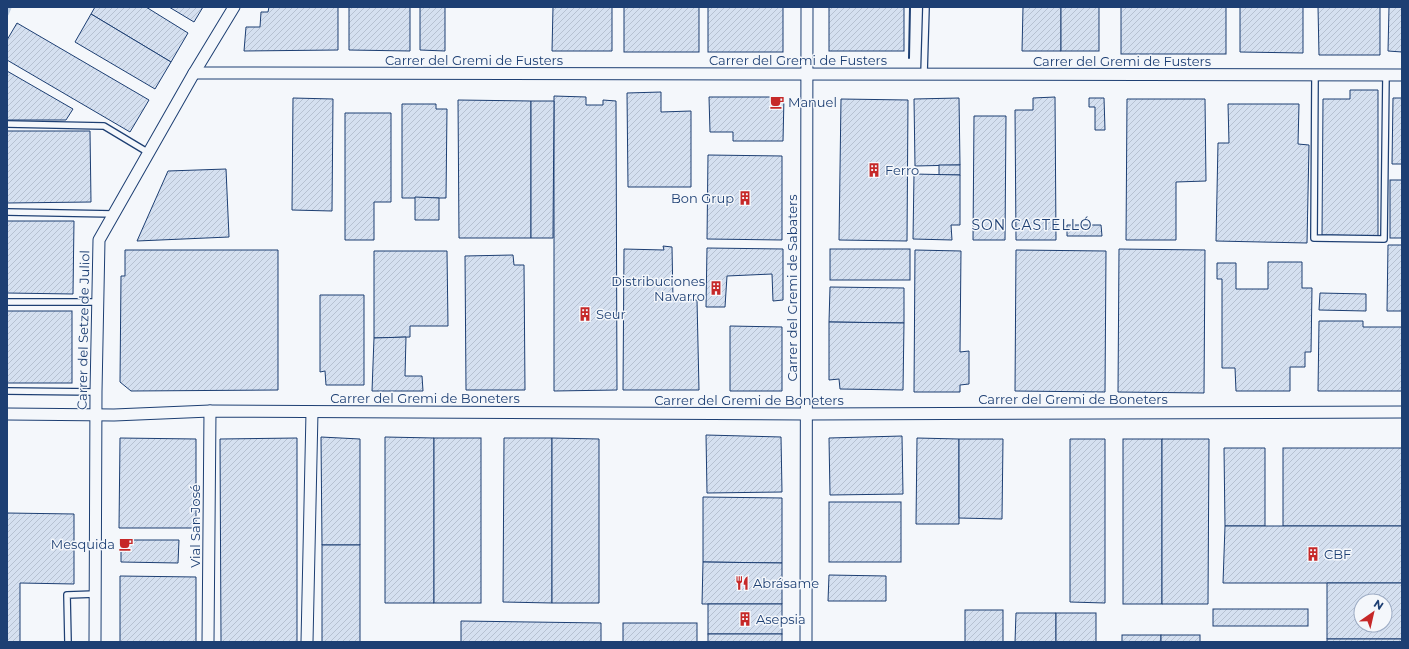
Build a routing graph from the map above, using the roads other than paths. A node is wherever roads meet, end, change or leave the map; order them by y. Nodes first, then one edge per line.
1 (234, 7) edge
2 (807, 7) edge
3 (926, 7) edge
4 (194, 73) junction
5 (807, 74) junction
6 (924, 75) junction
7 (1314, 75) junction
8 (1386, 75) junction
9 (1402, 75) edge
10 (7, 124) edge
11 (148, 153) junction
12 (7, 212) edge
13 (114, 214) junction
14 (7, 302) edge
15 (97, 302) junction
16 (7, 391) edge
17 (96, 392) junction
18 (210, 411) junction
19 (312, 412) junction
20 (1402, 412) edge
21 (7, 414) edge
22 (806, 414) junction
23 (96, 415) junction
24 (96, 594) junction
25 (68, 642) edge
26 (96, 642) edge
27 (208, 642) edge
28 (307, 642) edge
29 (806, 642) edge

1 - 4 street, Carrer del Setze de Juliol
2 - 5 street, Carrer del Gremi de Sabaters
3 - 6 lane
4 - 5 street, Carrer del Gremi de Fusters
4 - 11 street, Carrer del Setze de Juliol
5 - 6 street, Carrer del Gremi de Fusters
5 - 22 street, Carrer del Gremi de Sabaters
6 - 7 street, Carrer del Gremi de Fusters
7 - 8 street, Carrer del Gremi de Fusters
7 - 8 lane
8 - 9 street, Carrer del Gremi de Fusters
10 - 11 lane
11 - 13 street, Carrer del Setze de Juliol
12 - 13 lane
13 - 15 street, Carrer del Setze de Juliol
14 - 15 lane
15 - 17 street, Carrer del Setze de Juliol
16 - 17 lane
17 - 23 street, Carrer del Setze de Juliol
18 - 19 street, Carrer del Gremi de Boneters
18 - 23 street, Carrer del Gremi de Boneters
18 - 27 street, Vial San José
19 - 22 street, Carrer del Gremi de Boneters
19 - 28 street
20 - 22 street, Carrer del Gremi de Boneters
21 - 23 street, Carrer del Gremi de Boneters
22 - 29 street, Carrer del Gremi de Sabaters
23 - 24 street, Carrer del Setze de Juliol
24 - 25 lane
24 - 26 street, Carrer del Setze de Juliol

